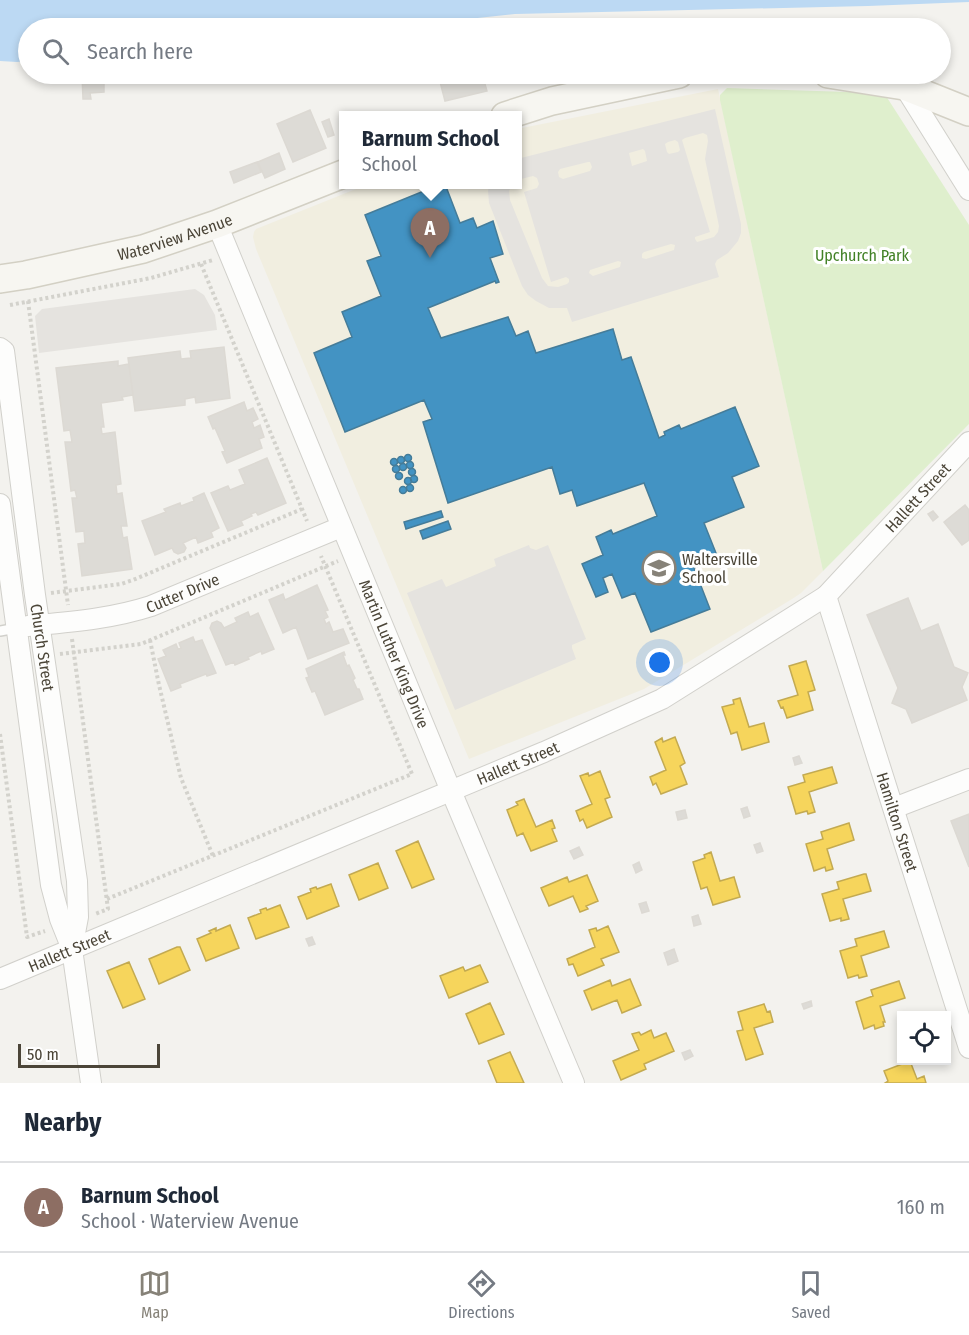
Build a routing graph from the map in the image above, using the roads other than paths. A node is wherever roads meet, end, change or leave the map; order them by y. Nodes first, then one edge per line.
1 (633, 84) edge
2 (891, 84) edge
3 (904, 86) junction
4 (521, 111) edge
5 (969, 112) edge
6 (339, 176) edge
7 (969, 190) edge
8 (217, 224) junction
9 (0, 279) edge
10 (0, 348) edge
11 (966, 451) edge
12 (0, 504) edge
13 (341, 526) junction
14 (826, 596) junction
15 (39, 625) junction
16 (8, 629) edge
17 (969, 779) edge
18 (451, 791) junction
19 (894, 808) junction
20 (72, 949) junction
21 (0, 979) edge
22 (969, 1048) edge
23 (91, 1083) edge
24 (574, 1083) edge

1 - 4 street
2 - 3 street
3 - 5 street
3 - 7 street
6 - 8 street, Waterview Avenue
8 - 9 street, Waterview Avenue
8 - 13 street, Martin Luther King Drive
10 - 15 street, Church Street
11 - 14 street, Hallett Street
12 - 16 street, Church Street
13 - 15 street, Cutter Drive
13 - 18 street, Martin Luther King Drive
14 - 18 street, Hallett Street
14 - 19 street, Hamilton Street
15 - 16 street, Cutter Drive
15 - 20 street, Church Street
16 - 20 street, Church Street
17 - 19 street
18 - 20 street, Hallett Street
18 - 24 street, Martin Luther King Drive
19 - 22 street, Hamilton Street
20 - 21 street, Hallett Street
20 - 23 street, Church Street

